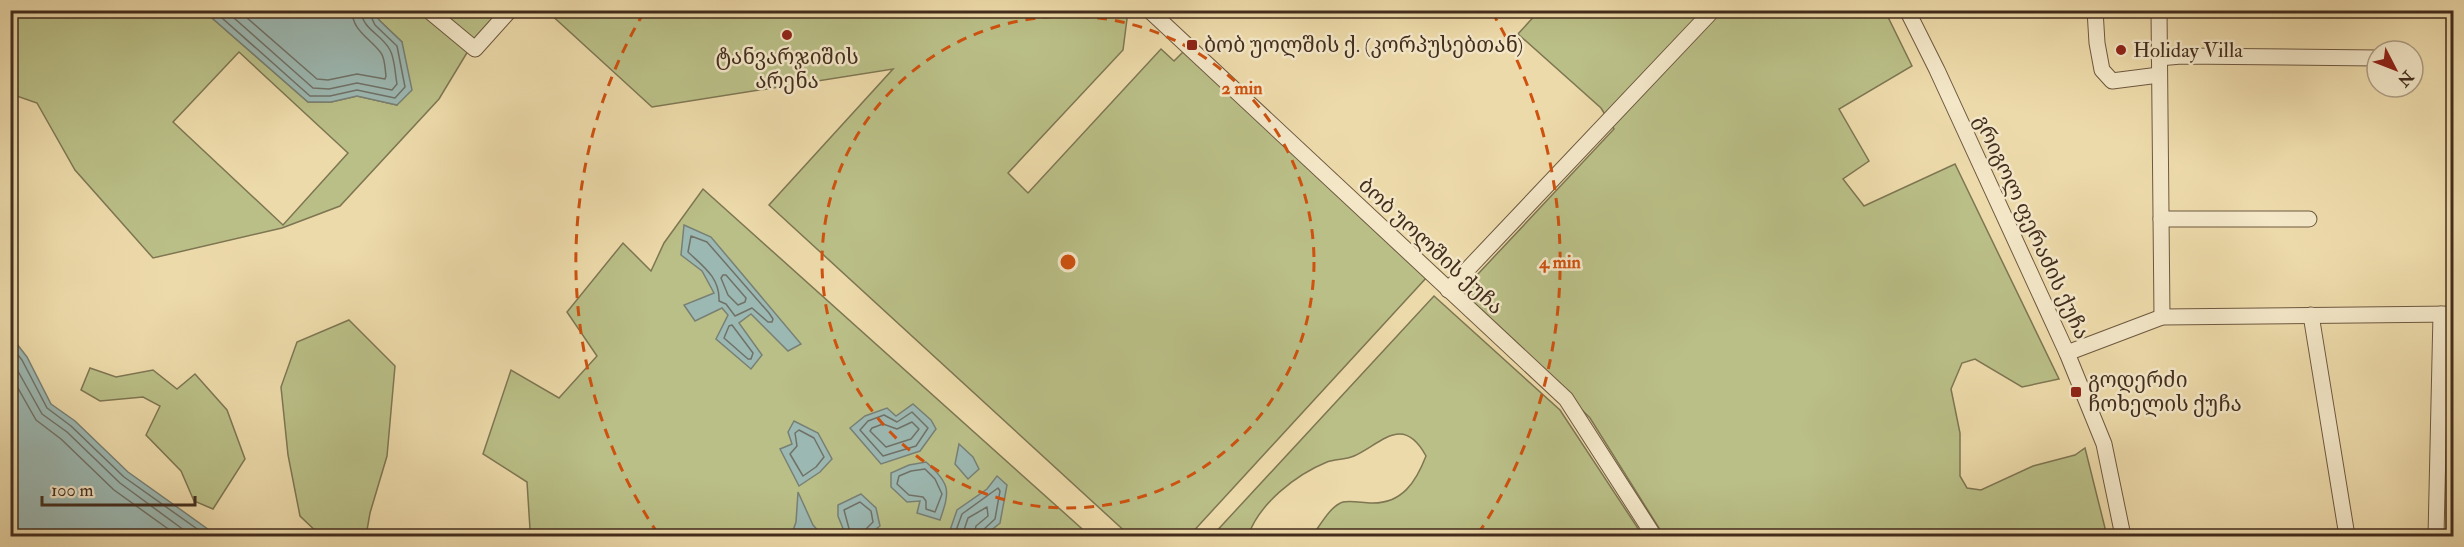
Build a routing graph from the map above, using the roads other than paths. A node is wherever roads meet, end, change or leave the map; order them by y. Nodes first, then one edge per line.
1 (428, 10) edge
2 (510, 10) edge
3 (1713, 10) edge
4 (1907, 10) edge
5 (2095, 10) edge
6 (2159, 10) edge
7 (1155, 16) edge
8 (2159, 58) junction
9 (2365, 58) edge
10 (2159, 75) junction
11 (2161, 219) junction
12 (2309, 219) dead end
13 (1448, 290) junction
14 (2447, 314) edge
15 (2311, 315) junction
16 (2162, 317) junction
17 (2067, 353) junction
18 (1654, 537) edge
19 (2122, 537) edge
20 (2347, 537) edge
21 (2436, 537) edge

1 - 2 street
3 - 13 street
4 - 17 street, გრიგოლ ფერაძის ქუჩა
5 - 10 street
6 - 8 street
7 - 13 street, ბობ უოლშის ქუჩა
8 - 9 street
8 - 10 street
10 - 11 street
11 - 12 street
11 - 16 street
13 - 18 street, ბობ უოლშის ქუჩა
14 - 15 street
14 - 21 street
15 - 16 street
15 - 20 street
16 - 17 street
17 - 19 street, გრიგოლ ფერაძის ქუჩა

